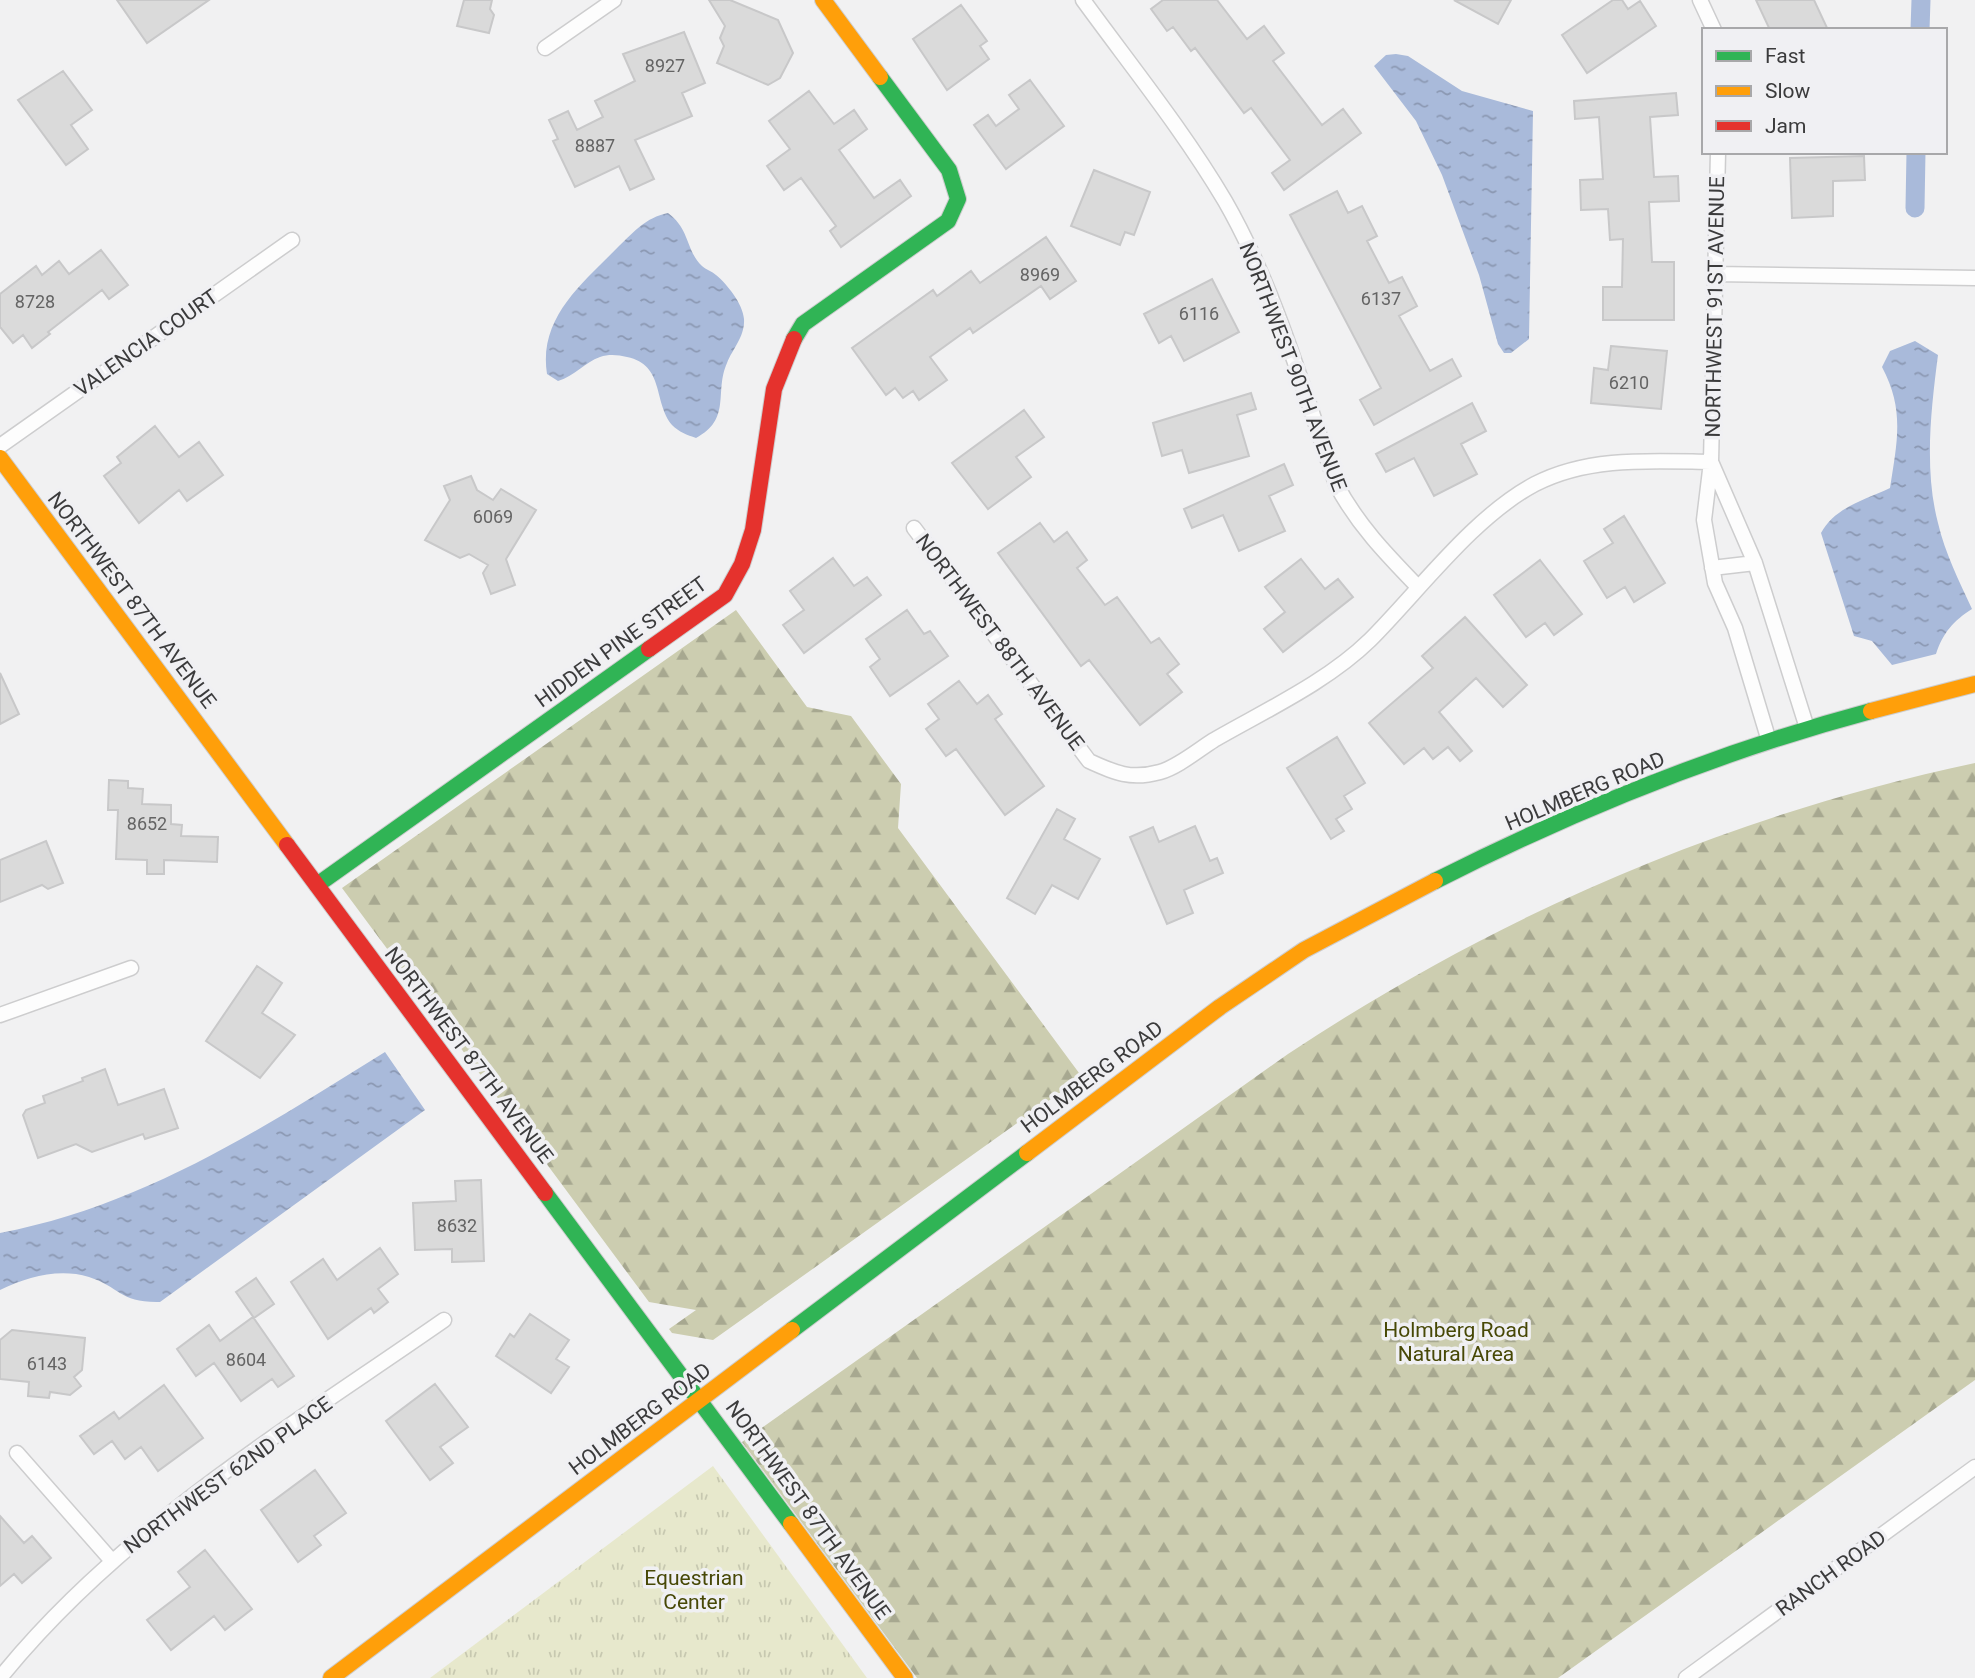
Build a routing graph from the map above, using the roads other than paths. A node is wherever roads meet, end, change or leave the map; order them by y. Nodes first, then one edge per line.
1 (614, 0) edge
2 (823, 0) edge
3 (1083, 0) edge
4 (1700, 0) edge
5 (1713, 28) edge
6 (545, 48) dead end
7 (1718, 154) edge
8 (292, 240) dead end
9 (1716, 274) junction
10 (1975, 278) edge
11 (0, 446) edge
12 (0, 458) edge
13 (1711, 462) junction
14 (914, 528) dead end
15 (1755, 563) junction
16 (1713, 568) junction
17 (1418, 587) junction
18 (1975, 684) edge
19 (1807, 728) junction
20 (1769, 741) junction
21 (317, 886) junction
22 (131, 968) dead end
23 (0, 1015) edge
24 (444, 1320) dead end
25 (700, 1400) junction
26 (17, 1453) dead end
27 (1975, 1467) edge
28 (112, 1561) junction
29 (0, 1678) edge
30 (331, 1678) edge
31 (905, 1678) edge
32 (1686, 1678) edge

1 - 6 street
2 - 21 street, HIDDEN PINE STREET
3 - 17 street, NORTHWEST 90TH AVENUE
4 - 5 street
7 - 9 street, NORTHWEST 91ST AVENUE
8 - 11 street, VALENCIA COURT
9 - 10 street
9 - 13 street, NORTHWEST 91ST AVENUE
12 - 21 street, NORTHWEST 87TH AVENUE
13 - 15 street, NORTHWEST 91ST AVENUE
13 - 16 street, NORTHWEST 91ST AVENUE
13 - 17 street
14 - 17 street, NORTHWEST 88TH AVENUE
15 - 16 street
15 - 19 street, NORTHWEST 91ST AVENUE
16 - 20 street, NORTHWEST 91ST AVENUE
18 - 19 street, HOLMBERG ROAD
19 - 20 street, HOLMBERG ROAD
20 - 25 street, HOLMBERG ROAD
21 - 25 street, NORTHWEST 87TH AVENUE
22 - 23 street
24 - 28 street, NORTHWEST 62ND PLACE
25 - 30 street, HOLMBERG ROAD
25 - 31 street, NORTHWEST 87TH AVENUE
26 - 28 street
27 - 32 street, RANCH ROAD
28 - 29 street, NORTHWEST 62ND PLACE

